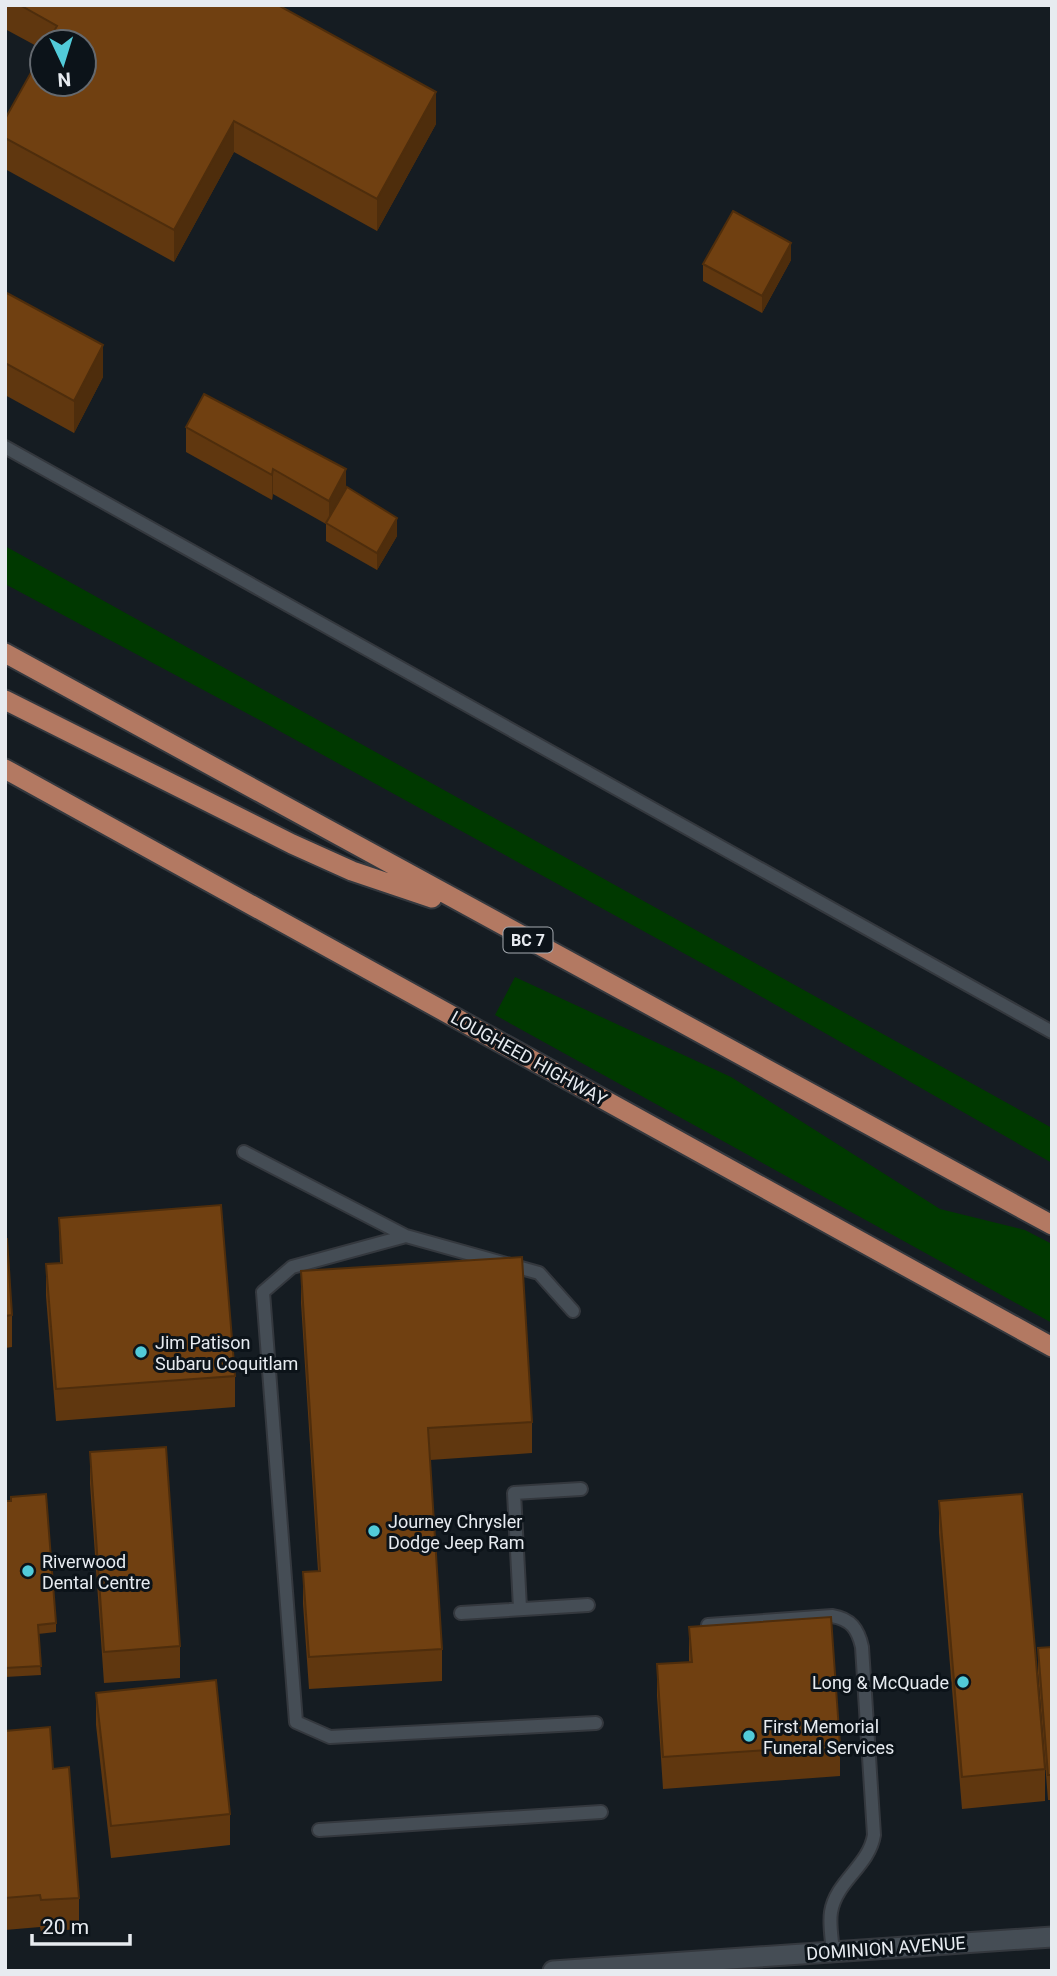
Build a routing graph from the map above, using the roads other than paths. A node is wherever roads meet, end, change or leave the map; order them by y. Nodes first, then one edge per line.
1 (5, 447) edge
2 (5, 653) edge
3 (5, 700) edge
4 (5, 769) edge
5 (482, 915) junction
6 (1052, 1032) edge
7 (244, 1152) dead end
8 (1052, 1225) edge
9 (406, 1236) junction
10 (573, 1311) dead end
11 (1052, 1348) edge
12 (581, 1489) dead end
13 (589, 1605) dead end
14 (520, 1608) junction
15 (461, 1614) dead end
16 (708, 1625) edge
17 (596, 1723) dead end
18 (601, 1812) dead end
19 (319, 1830) dead end
20 (1052, 1937) edge
21 (833, 1952) junction
22 (553, 1971) edge

1 - 6 lane
2 - 5 main road, BC 7
3 - 5 main road
4 - 11 main road, LOUGHEED HIGHWAY
5 - 8 main road, BC 7
7 - 9 lane
9 - 10 lane
9 - 17 lane
12 - 14 lane
13 - 14 lane
14 - 15 lane
16 - 21 lane
18 - 19 lane
20 - 21 street, DOMINION AVENUE
21 - 22 street, DOMINION AVENUE

